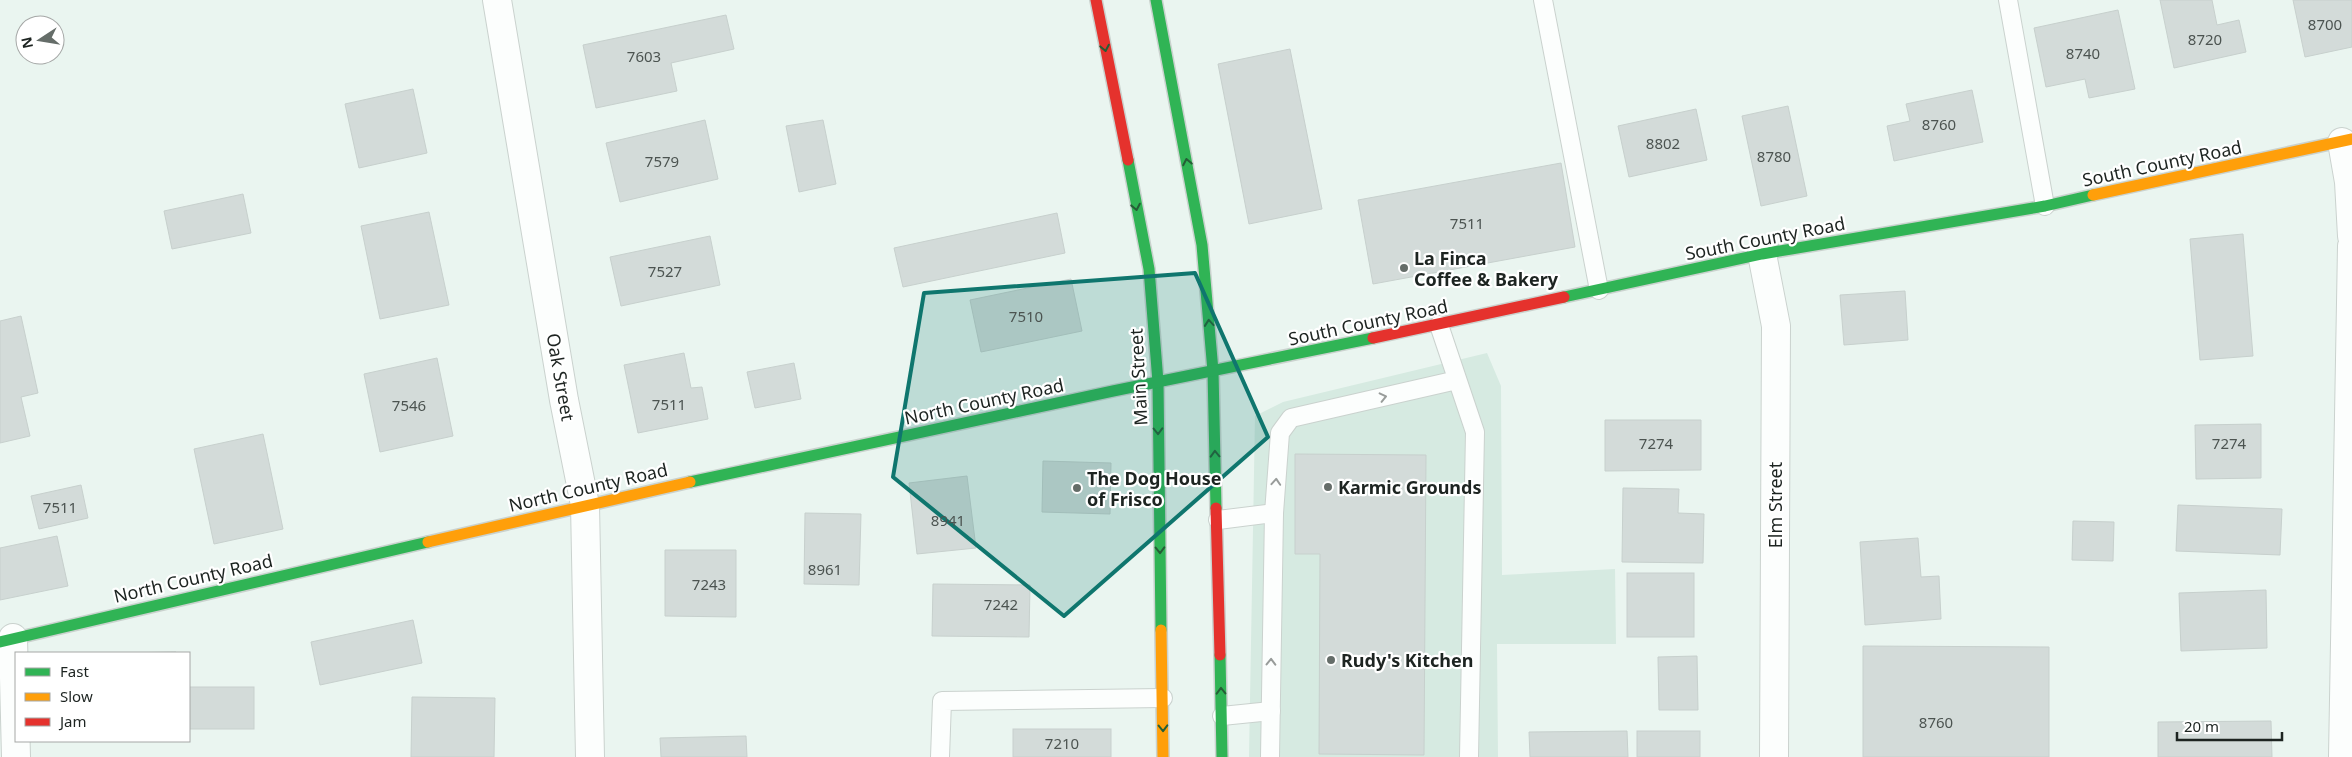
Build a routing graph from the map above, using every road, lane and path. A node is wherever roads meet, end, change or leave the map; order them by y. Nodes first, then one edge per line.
1 (497, 0) edge
2 (1096, 0) edge
3 (1156, 0) edge
4 (1543, 0) edge
5 (2008, 0) edge
6 (2347, 141) edge
7 (2045, 206) junction
8 (2352, 236) edge
9 (2352, 246) edge
10 (1762, 254) junction
11 (1599, 290) junction
12 (1438, 325) junction
13 (1213, 371) junction
14 (1185, 376) joint
15 (1457, 380) junction
16 (1158, 382) junction
17 (584, 505) junction
18 (1274, 513) junction
19 (1218, 520) junction
20 (6, 640) edge
21 (1162, 698) junction
22 (1270, 711) junction
23 (1222, 716) junction
24 (16, 757) edge
25 (590, 757) edge
26 (940, 757) edge
27 (1163, 757) edge
28 (1222, 757) edge
29 (1270, 757) edge
30 (1470, 757) edge
31 (1774, 757) edge
32 (2343, 757) edge

1 - 17 street, Oak Street
2 -> 16 street, Main Street
13 -> 3 street
4 - 11 lane
5 - 7 lane
6 - 7 street, South County Road
6 - 8 street
7 - 10 street, South County Road
9 - 32 street
10 - 11 street, South County Road
10 - 31 street, Elm Street
11 - 12 street, South County Road
12 - 13 street, South County Road
12 - 15 lane
13 - 14 street, South County Road
19 -> 13 street
14 - 16 street, North County Road
18 -> 15 lane
15 - 30 lane
16 - 17 street, North County Road
16 -> 21 street, Main Street
17 - 20 street, North County Road
17 - 25 street, Oak Street
18 - 19 lane
22 -> 18 lane
23 -> 19 street
20 - 24 street
21 - 26 lane
21 -> 27 street, Main Street
22 - 23 lane
22 - 29 lane
23 - 28 street

